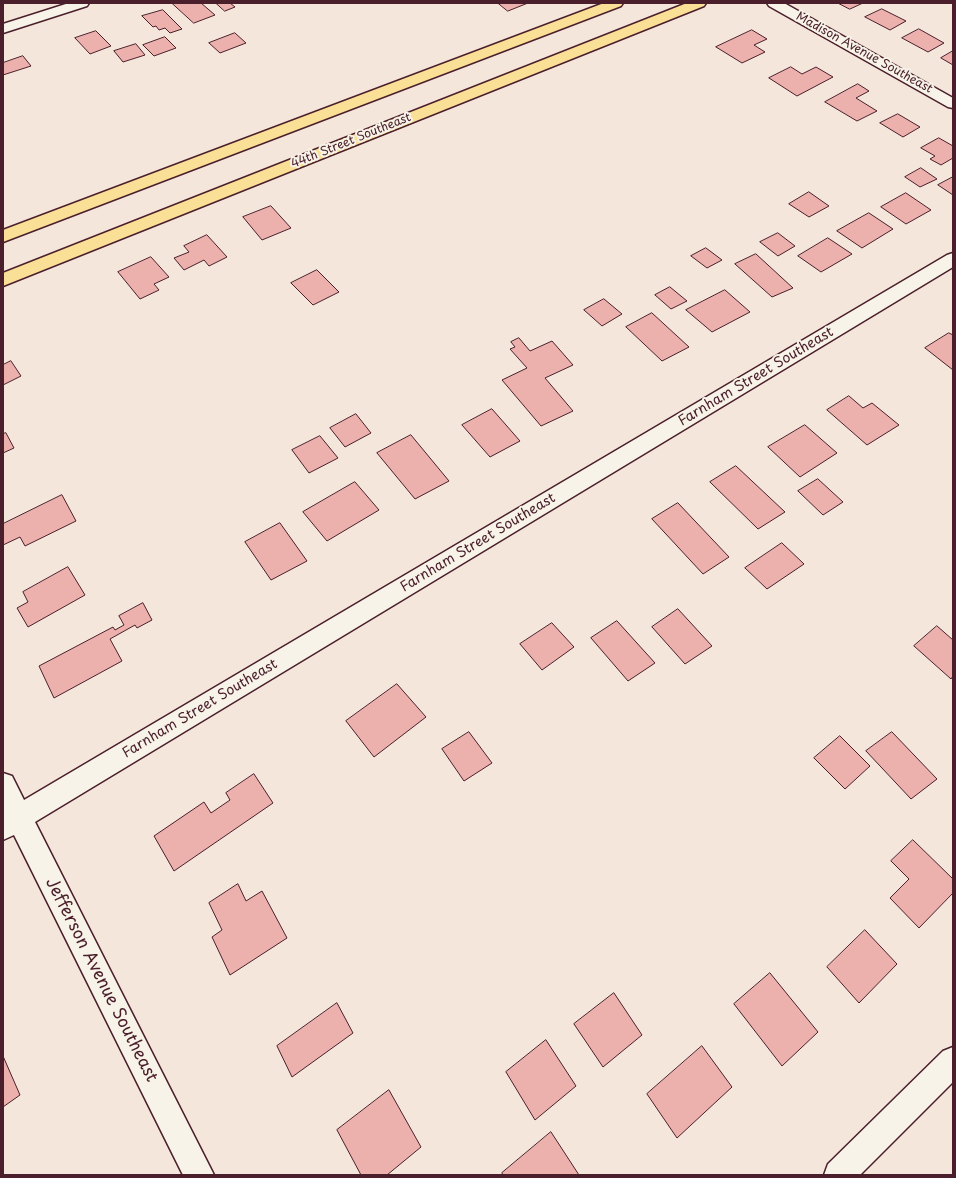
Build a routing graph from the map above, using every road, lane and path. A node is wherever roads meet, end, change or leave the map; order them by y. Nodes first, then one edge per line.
1 (82, 3) edge
2 (616, 3) edge
3 (698, 3) edge
4 (774, 3) edge
5 (3, 29) edge
6 (953, 104) edge
7 (3, 236) edge
8 (953, 259) edge
9 (3, 280) edge
10 (3, 785) edge
11 (11, 822) edge
12 (953, 1061) edge
13 (199, 1175) edge
14 (839, 1175) edge

1 - 5 street
2 - 7 main road
3 - 9 main road, 44th Street Southeast
4 - 6 street, Madison Avenue Southeast
8 - 11 street, Farnham Street Southeast
10 - 11 street, Jefferson Avenue Southeast
11 - 13 street, Jefferson Avenue Southeast
12 - 14 street

